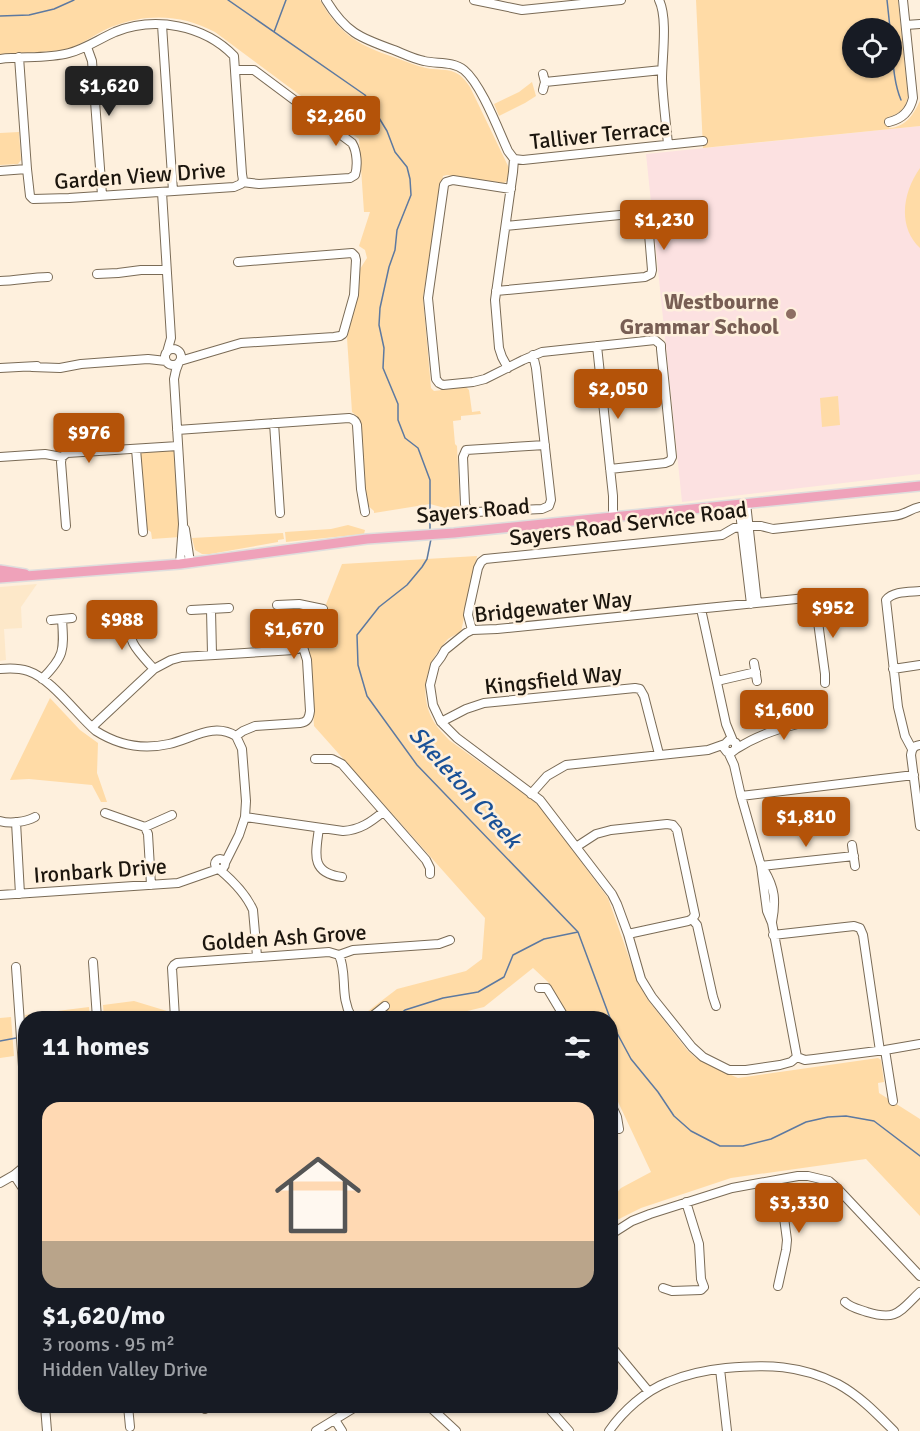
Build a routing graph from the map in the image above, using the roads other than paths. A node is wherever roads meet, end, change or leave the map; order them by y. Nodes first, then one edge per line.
1 (326, 0) edge
2 (474, 0) edge
3 (621, 0) edge
4 (659, 0) edge
5 (903, 0) edge
6 (566, 3) edge
7 (920, 24) edge
8 (162, 25) junction
9 (906, 25) junction
10 (87, 47) junction
11 (20, 57) junction
12 (0, 59) edge
13 (236, 70) junction
14 (662, 70) junction
15 (544, 82) dead end
16 (917, 94) edge
17 (889, 122) dead end
18 (703, 141) dead end
19 (668, 144) junction
20 (514, 159) junction
21 (27, 170) junction
22 (0, 171) edge
23 (242, 182) junction
24 (511, 189) junction
25 (173, 191) junction
26 (162, 192) junction
27 (102, 195) junction
28 (506, 226) junction
29 (238, 262) dead end
30 (166, 270) junction
31 (97, 274) dead end
32 (48, 277) dead end
33 (0, 281) edge
34 (496, 291) junction
35 (171, 338) junction
36 (597, 346) junction
37 (533, 355) junction
38 (167, 357) junction
39 (179, 357) junction
40 (0, 368) edge
41 (508, 368) junction
42 (174, 379) junction
43 (274, 423) junction
44 (177, 430) junction
45 (545, 445) junction
46 (177, 446) junction
47 (136, 449) junction
48 (0, 457) edge
49 (62, 458) junction
50 (610, 469) junction
51 (920, 486) edge
52 (613, 496) junction
53 (742, 504) junction
54 (920, 507) edge
55 (365, 512) dead end
56 (280, 513) dead end
57 (627, 515) junction
58 (613, 517) junction
59 (183, 524) junction
60 (66, 526) dead end
61 (745, 526) junction
62 (142, 532) dead end
63 (190, 562) junction
64 (180, 564) junction
65 (0, 570) edge
66 (27, 576) junction
67 (0, 578) edge
68 (920, 591) edge
69 (754, 604) junction
70 (277, 605) dead end
71 (229, 608) dead end
72 (314, 608) junction
73 (323, 609) dead end
74 (701, 609) junction
75 (191, 610) dead end
76 (211, 610) junction
77 (140, 614) dead end
78 (127, 615) junction
79 (117, 616) dead end
80 (72, 618) dead end
81 (62, 619) junction
82 (51, 620) dead end
83 (472, 630) junction
84 (303, 647) junction
85 (212, 654) junction
86 (754, 663) dead end
87 (920, 666) edge
88 (0, 669) edge
89 (154, 669) junction
90 (893, 669) junction
91 (42, 679) junction
92 (717, 681) junction
93 (825, 683) dead end
94 (810, 721) dead end
95 (441, 722) junction
96 (92, 727) junction
97 (236, 736) junction
98 (731, 746) junction
99 (916, 747) edge
100 (659, 754) junction
101 (315, 759) dead end
102 (914, 775) junction
103 (531, 794) junction
104 (741, 796) junction
105 (383, 812) junction
106 (105, 813) dead end
107 (172, 816) dead end
108 (35, 817) dead end
109 (245, 817) junction
110 (0, 820) edge
111 (16, 822) junction
112 (920, 822) edge
113 (145, 827) junction
114 (320, 828) junction
115 (852, 845) dead end
116 (576, 847) junction
117 (854, 856) junction
118 (220, 865) junction
119 (761, 866) junction
120 (855, 866) dead end
121 (430, 874) dead end
122 (342, 877) dead end
123 (151, 885) junction
124 (20, 894) junction
125 (0, 895) edge
126 (692, 919) junction
127 (628, 934) junction
128 (773, 935) junction
129 (450, 939) dead end
130 (339, 955) junction
131 (257, 956) junction
132 (93, 962) dead end
133 (16, 967) dead end
134 (539, 988) dead end
135 (386, 1006) dead end
136 (716, 1006) dead end
137 (19, 1011) edge
138 (96, 1011) edge
139 (175, 1011) edge
140 (349, 1011) edge
141 (379, 1011) edge
142 (561, 1011) edge
143 (920, 1044) edge
144 (882, 1051) junction
145 (797, 1057) junction
146 (890, 1086) junction
147 (880, 1088) dead end
148 (893, 1101) dead end
149 (618, 1123) edge
150 (619, 1129) dead end
151 (18, 1172) edge
152 (14, 1175) junction
153 (779, 1180) junction
154 (18, 1181) edge
155 (0, 1183) edge
156 (686, 1202) junction
157 (618, 1229) edge
158 (920, 1276) edge
159 (778, 1286) dead end
160 (663, 1288) dead end
161 (920, 1292) edge
162 (845, 1302) dead end
163 (618, 1355) edge
164 (720, 1369) junction
165 (649, 1392) junction
166 (46, 1413) edge
167 (129, 1413) edge
168 (346, 1413) edge
169 (437, 1413) edge
170 (553, 1413) edge
171 (335, 1420) junction
172 (130, 1427) dead end
173 (47, 1431) edge
174 (316, 1431) edge
175 (342, 1431) edge
176 (456, 1431) edge
177 (569, 1431) edge
178 (609, 1431) edge
179 (727, 1431) edge
180 (894, 1431) edge

1 - 20 street, Talliver Terrace
2 - 6 street
3 - 6 street
4 - 14 street
5 - 9 street
7 - 9 street
8 - 10 street
8 - 13 street
8 - 25 street
9 - 16 street
10 - 11 street
10 - 27 street
11 - 12 street
11 - 21 street, Garden View Drive
13 - 23 street, Garden View Drive
13 - 23 street
14 - 15 street
14 - 19 street
16 - 17 street
18 - 19 street, Talliver Terrace
19 - 20 street, Talliver Terrace
20 - 24 street
21 - 22 street
21 - 27 street, Garden View Drive
23 - 25 street, Garden View Drive
24 - 28 street
24 - 41 street
25 - 26 street, Garden View Drive
26 - 27 street, Garden View Drive
26 - 30 street
28 - 34 street
28 - 34 street
29 - 39 street
30 - 31 street
30 - 35 street
32 - 33 street
34 - 41 street
35 - 38 street
35 - 39 street
36 - 37 street
36 - 50 street
36 - 50 street
37 - 41 street
37 - 45 street
38 - 39 street
38 - 39 street
38 - 40 street
38 - 42 street
39 - 42 street
42 - 44 street
43 - 44 street
43 - 55 street
43 - 56 street
44 - 46 street
45 - 45 street
46 - 47 street
46 - 59 street
47 - 49 street
47 - 62 street
48 - 49 street
49 - 60 street
50 - 52 street
51 - 53 main road, Sayers Road
52 - 57 street
52 - 58 street
53 - 57 main road, Sayers Road
53 - 61 street
54 - 61 street, Sayers Road Service Road
57 - 58 main road, Sayers Road
58 - 63 main road, Sayers Road
59 - 63 street
59 - 64 street
61 - 69 street
61 - 83 street, Sayers Road Service Road
63 - 64 main road, Sayers Road
64 - 66 main road, Sayers Road
65 - 66 main road, Sayers Road
66 - 67 main road, Sayers Road
68 - 90 street
69 - 74 street, Bridgewater Way
69 - 93 street, Bridgewater Way
70 - 72 street
71 - 76 street
72 - 73 street
72 - 84 street
74 - 83 street, Bridgewater Way
74 - 92 street
75 - 76 street
76 - 85 street
77 - 78 street
78 - 79 street
78 - 89 street
80 - 81 street
81 - 82 street
81 - 91 street
83 - 95 street, Bridgewater Way
84 - 85 street
84 - 97 street
85 - 89 street
86 - 92 street
87 - 90 street
88 - 91 street
89 - 96 street
90 - 99 street
91 - 96 street
92 - 98 street
94 - 98 street
95 - 100 street, Kingsfield Way
95 - 103 street, Bridgewater Way
96 - 97 street
97 - 109 street, Ironbark Drive
98 - 100 street
98 - 104 street
99 - 102 street
100 - 103 street
101 - 105 street
102 - 104 street
102 - 112 street
103 - 116 street, Bridgewater Way
104 - 119 street
105 - 114 street
105 - 121 street
106 - 113 street
107 - 113 street
108 - 111 street
109 - 114 street
109 - 118 street, Ironbark Drive
110 - 111 street
111 - 124 street
113 - 123 street
114 - 122 street
115 - 117 street
116 - 126 street
116 - 127 street, Bridgewater Way
117 - 119 street
117 - 120 street
118 - 123 street, Ironbark Drive
118 - 131 street
119 - 128 street
123 - 124 street, Ironbark Drive
124 - 125 street, Ironbark Drive
126 - 127 street
126 - 136 street
127 - 145 street, Bridgewater Way
128 - 144 street
128 - 145 street
129 - 130 street, Golden Ash Grove
130 - 131 street, Golden Ash Grove
130 - 140 street
131 - 139 street, Golden Ash Grove
132 - 138 street
133 - 137 street
134 - 142 street
135 - 141 street
143 - 144 street, Bridgewater Way
144 - 145 street, Bridgewater Way
144 - 146 street
146 - 147 street
146 - 148 street
149 - 150 street
151 - 152 street
152 - 154 street
152 - 155 street
153 - 156 street
153 - 158 street
153 - 159 street
156 - 157 street
156 - 160 street
161 - 162 street
163 - 165 street
164 - 165 street
164 - 179 street
164 - 180 street
165 - 178 street
166 - 173 street
167 - 172 street
168 - 171 street
169 - 176 street
170 - 177 street
171 - 174 street
171 - 175 street

